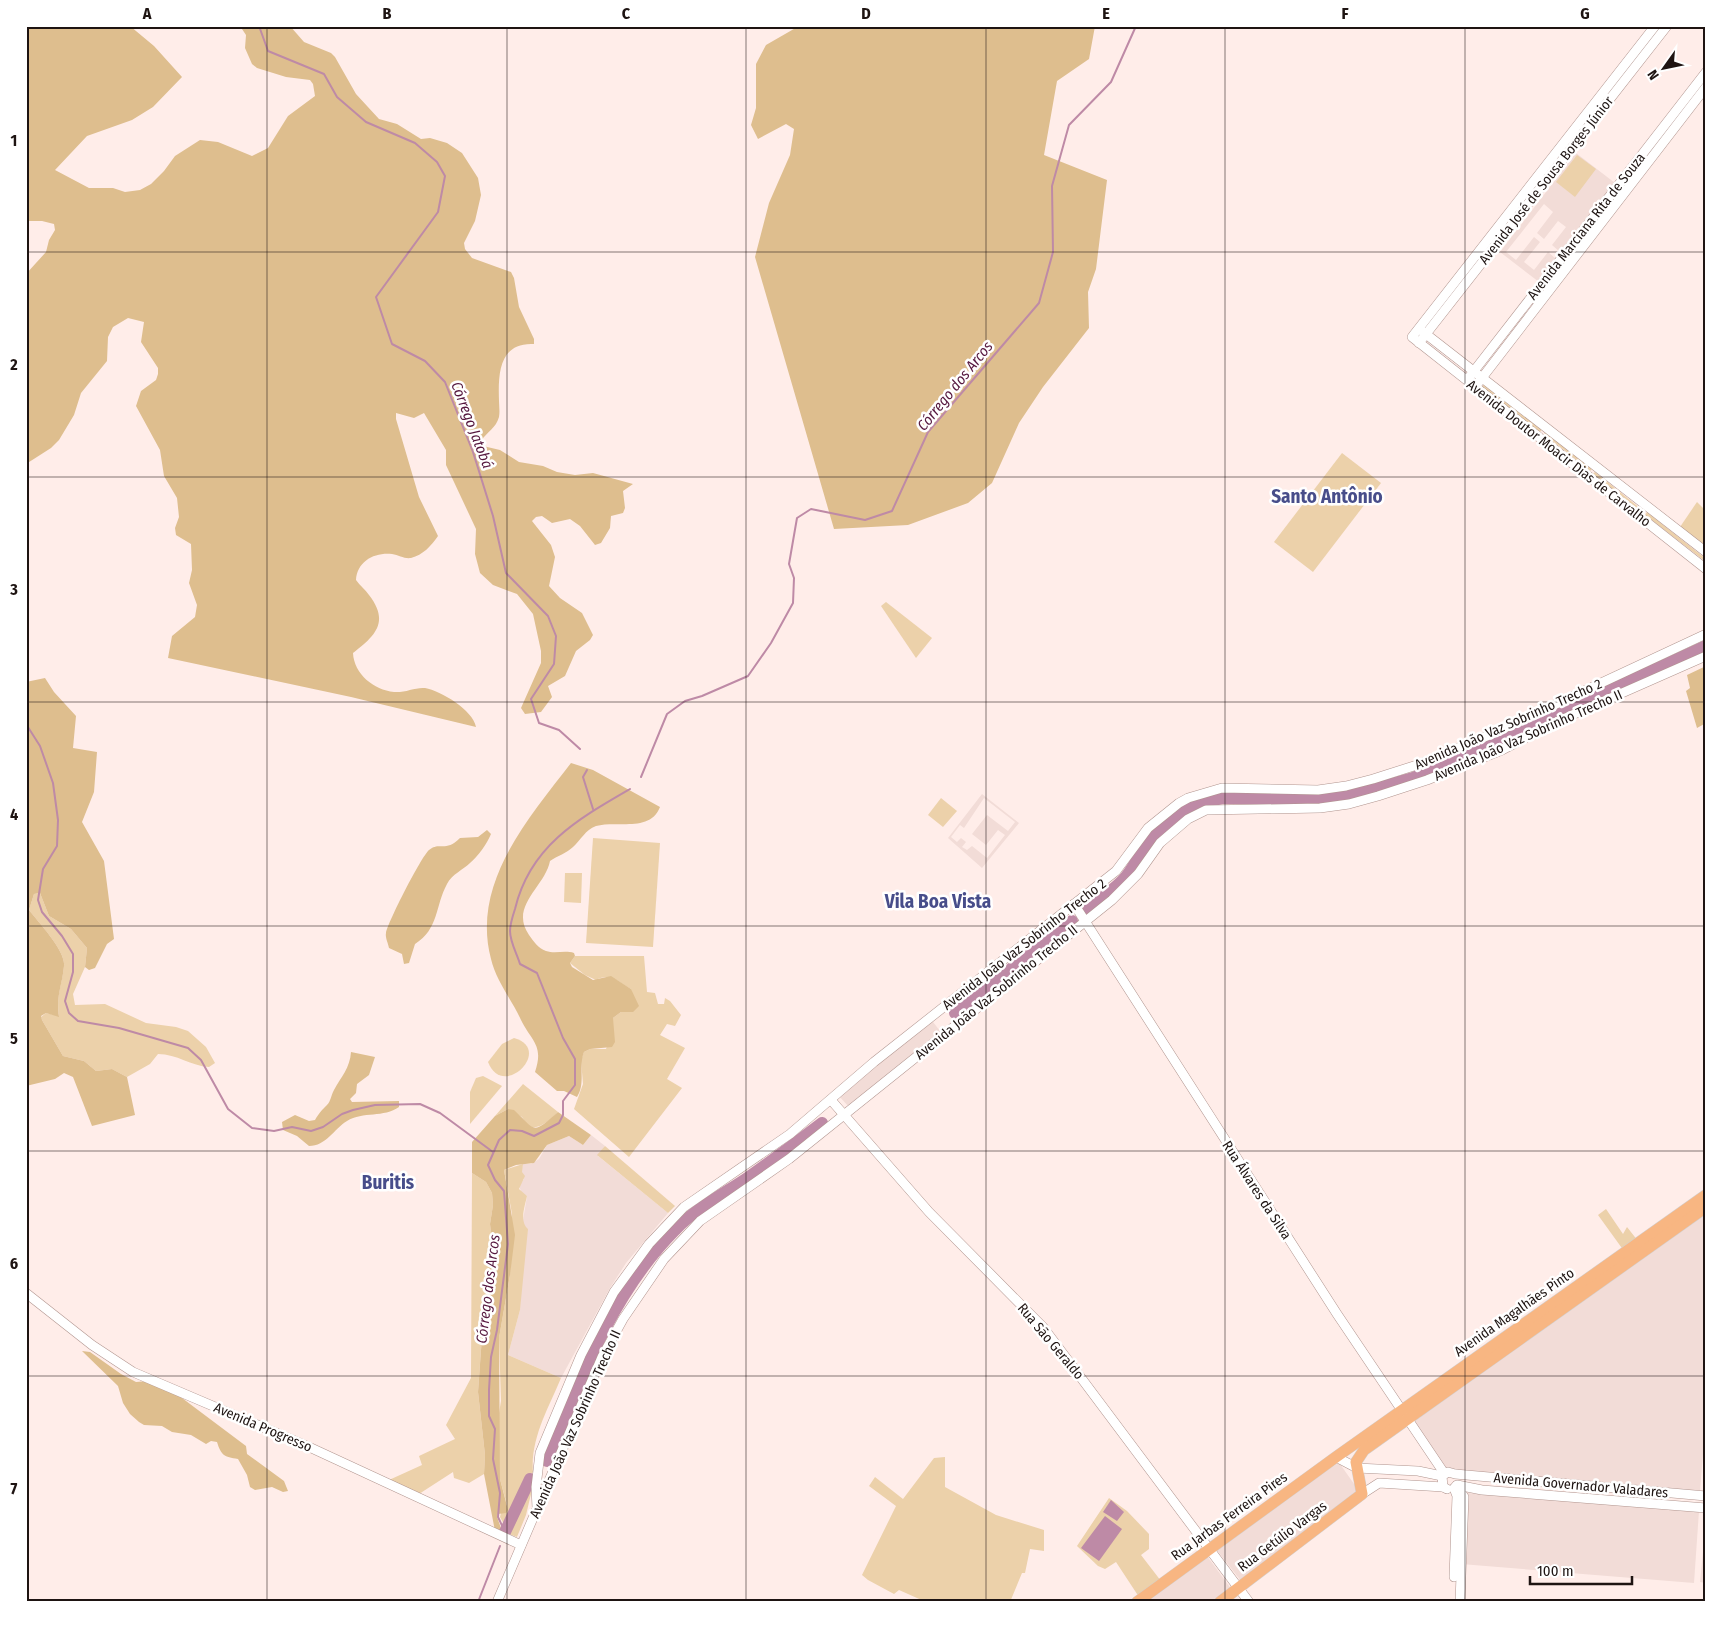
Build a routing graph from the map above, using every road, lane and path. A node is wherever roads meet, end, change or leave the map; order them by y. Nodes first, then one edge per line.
1 (1655, 26) edge
2 (1667, 26) edge
3 (1706, 72) edge
4 (1706, 87) edge
5 (1593, 217) junction
6 (1601, 223) junction
7 (1422, 331) junction
8 (1474, 371) junction
9 (1482, 378) junction
10 (1467, 380) junction
11 (1475, 386) junction
12 (1706, 552) edge
13 (1706, 569) edge
14 (1706, 634) edge
15 (1706, 656) edge
16 (1075, 906) junction
17 (1085, 920) junction
18 (830, 1100) junction
19 (844, 1115) junction
20 (1706, 1195) edge
21 (1706, 1207) edge
22 (26, 1293) edge
23 (1511, 1340) junction
24 (1404, 1415) junction
25 (1338, 1456) junction
26 (538, 1465) junction
27 (1357, 1468) junction
28 (554, 1471) junction
29 (1443, 1474) junction
30 (1455, 1474) junction
31 (1455, 1486) junction
32 (1584, 1486) junction
33 (1443, 1487) junction
34 (1362, 1494) junction
35 (1706, 1496) edge
36 (1583, 1499) junction
37 (537, 1508) junction
38 (1706, 1508) edge
39 (520, 1545) junction
40 (1210, 1549) junction
41 (1238, 1588) junction
42 (497, 1602) edge
43 (1137, 1602) edge
44 (1220, 1602) edge
45 (1249, 1602) edge
46 (1454, 1602) edge
47 (1460, 1602) edge

1 - 7 street, Avenida José de Sousa Borges Júnior
2 - 7 street, Avenida José de Sousa Borges Júnior
3 - 5 street, Avenida Marciana Rita de Souza
4 - 6 street, Avenida Marciana Rita de Souza
5 - 6 street
5 - 8 street, Avenida Marciana Rita de Souza
6 - 9 street, Avenida Marciana Rita de Souza
7 - 8 street, Avenida Doutor Moacir Dias de Carvalho
7 - 10 street, Avenida Doutor Moacir Dias de Carvalho
8 - 9 street, Avenida Doutor Moacir Dias de Carvalho
8 - 10 street, Avenida Marciana Rita de Souza
9 - 11 street, Avenida Marciana Rita de Souza
9 - 12 street, Avenida Doutor Moacir Dias de Carvalho
10 - 11 street, Avenida Doutor Moacir Dias de Carvalho
11 - 13 street, Avenida Doutor Moacir Dias de Carvalho
14 - 16 street, Avenida João Vaz Sobrinho Trecho 2
15 - 17 street, Avenida João Vaz Sobrinho Trecho II
16 - 17 street, Rua Álvares da Silva
16 - 18 street, Avenida João Vaz Sobrinho Trecho 2
17 - 19 street, Avenida João Vaz Sobrinho Trecho II
17 - 24 street, Rua Álvares da Silva
18 - 19 street, Rua São Geraldo
18 - 26 street, Avenida João Vaz Sobrinho Trecho 2
19 - 28 street, Avenida João Vaz Sobrinho Trecho II
19 - 40 street, Rua São Geraldo
20 - 23 main road, Avenida Magalhães Pinto
21 - 23 main road, Avenida Magalhães Pinto
22 - 39 street, Avenida Progresso
23 - 24 main road, Avenida Magalhães Pinto
24 - 25 main road, Avenida Magalhães Pinto
24 - 27 main road, Avenida Magalhães Pinto
24 - 29 street, Rua Álvares da Silva
25 - 27 street
25 - 40 main road, Rua Jarbas Ferreira Pires
26 - 28 street
26 - 37 street, Avenida João Vaz Sobrinho Trecho 2
27 - 29 street
27 - 34 main road
28 - 37 street, Avenida João Vaz Sobrinho Trecho II
29 - 30 street
29 - 33 street
30 - 31 street
30 - 32 street, Avenida Governador Valadares
31 - 33 street
31 - 36 street, Avenida Governador Valadares
31 - 46 street
31 - 47 street
32 - 35 street, Avenida Governador Valadares
32 - 36 street
33 - 34 street, Rua Getúlio Vargas
34 - 41 main road, Rua Getúlio Vargas
36 - 38 street, Avenida Governador Valadares
37 - 39 street, Avenida João Vaz Sobrinho Trecho II
39 - 42 street, Avenida João Vaz Sobrinho Trecho II
40 - 41 street, Rua São Geraldo
40 - 43 main road, Rua Jarbas Ferreira Pires
41 - 44 main road, Rua Getúlio Vargas
41 - 45 street, Rua São Geraldo

